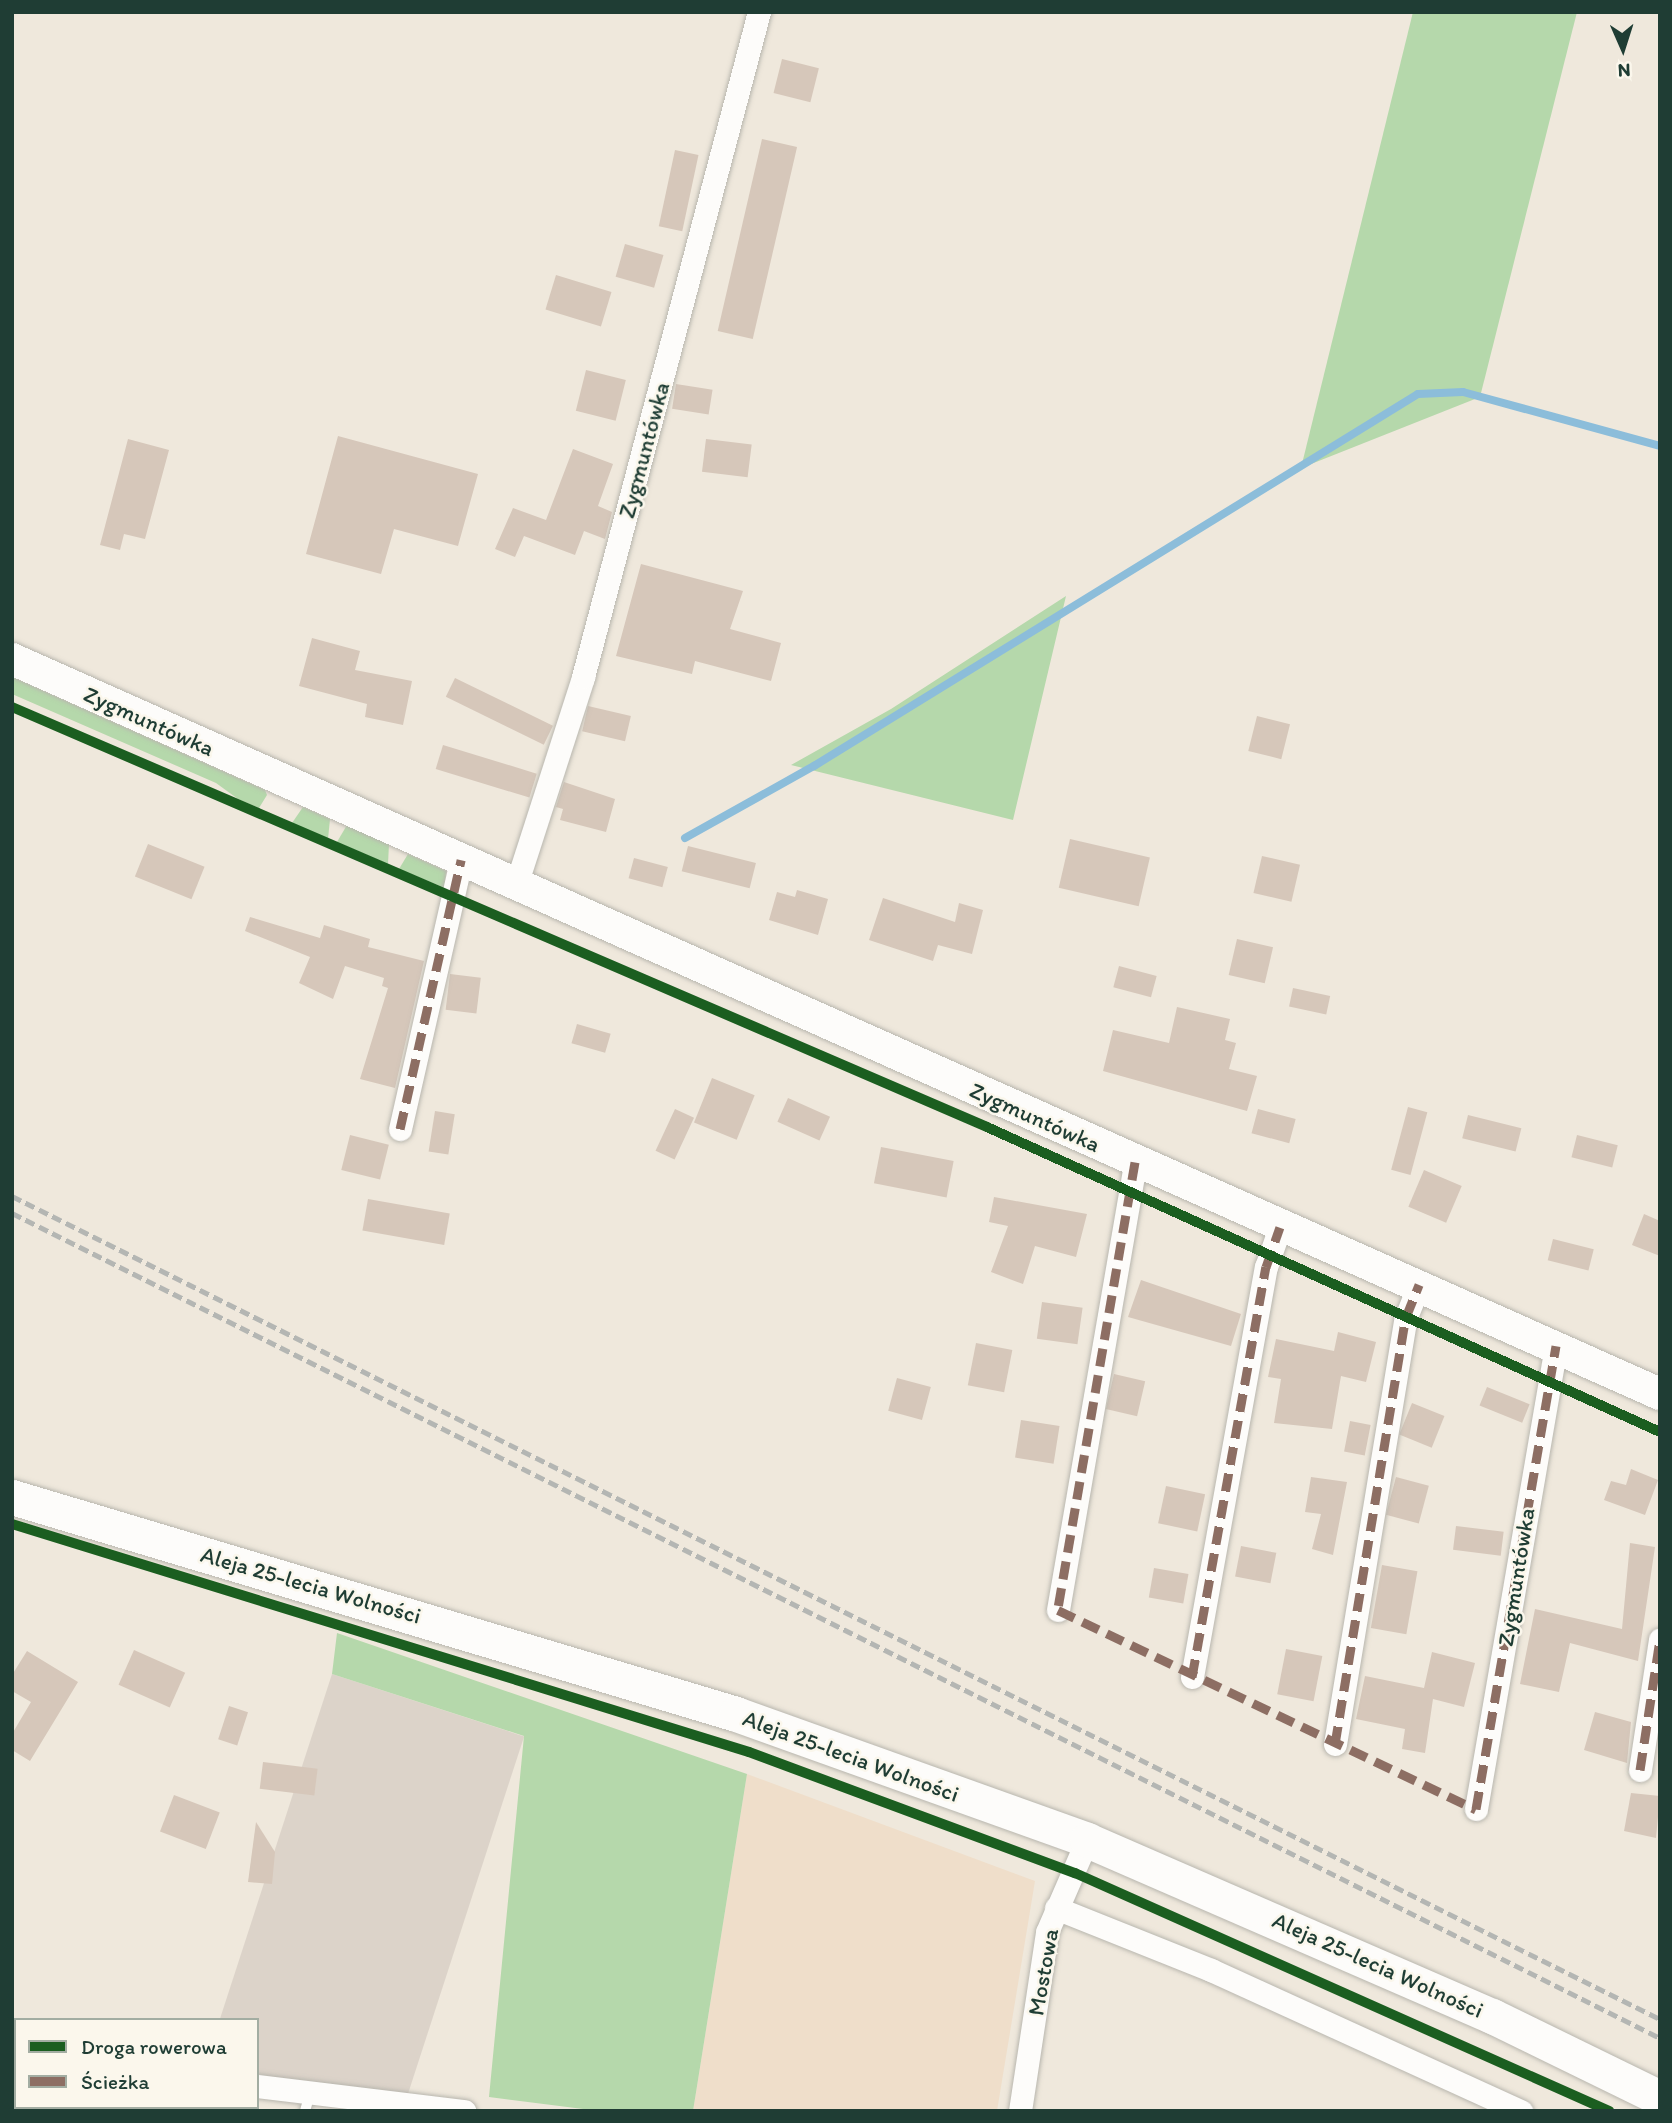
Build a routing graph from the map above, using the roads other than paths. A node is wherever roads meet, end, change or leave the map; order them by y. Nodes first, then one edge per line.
1 (759, 12) edge
2 (12, 660) edge
3 (461, 860) junction
4 (516, 885) junction
5 (400, 1129) dead end
6 (1135, 1162) junction
7 (1280, 1227) junction
8 (1419, 1284) junction
9 (1556, 1346) junction
10 (1660, 1394) edge
11 (12, 1497) edge
12 (1058, 1610) dead end
13 (1660, 1640) edge
14 (1192, 1677) dead end
15 (1335, 1744) dead end
16 (1640, 1770) dead end
17 (1476, 1808) dead end
18 (1087, 1840) junction
19 (1056, 1908) junction
20 (259, 2088) edge
21 (1660, 2098) edge
22 (307, 2102) edge
23 (464, 2111) edge
24 (1020, 2111) edge
25 (1521, 2111) edge

1 - 4 street, Zygmuntówka
2 - 3 street, Zygmuntówka
3 - 4 street, Zygmuntówka
3 - 5 street
4 - 6 street, Zygmuntówka
6 - 7 street, Zygmuntówka
6 - 12 street
7 - 8 street, Zygmuntówka
7 - 14 street
8 - 9 street, Zygmuntówka
8 - 15 street
9 - 10 street, Zygmuntówka
9 - 17 street, Zygmuntówka
11 - 18 main road, Aleja 25-lecia Wolności
13 - 16 street
18 - 19 street, Mostowa
18 - 21 main road, Aleja 25-lecia Wolności
19 - 24 street, Mostowa
19 - 25 street
20 - 22 street
22 - 23 street

